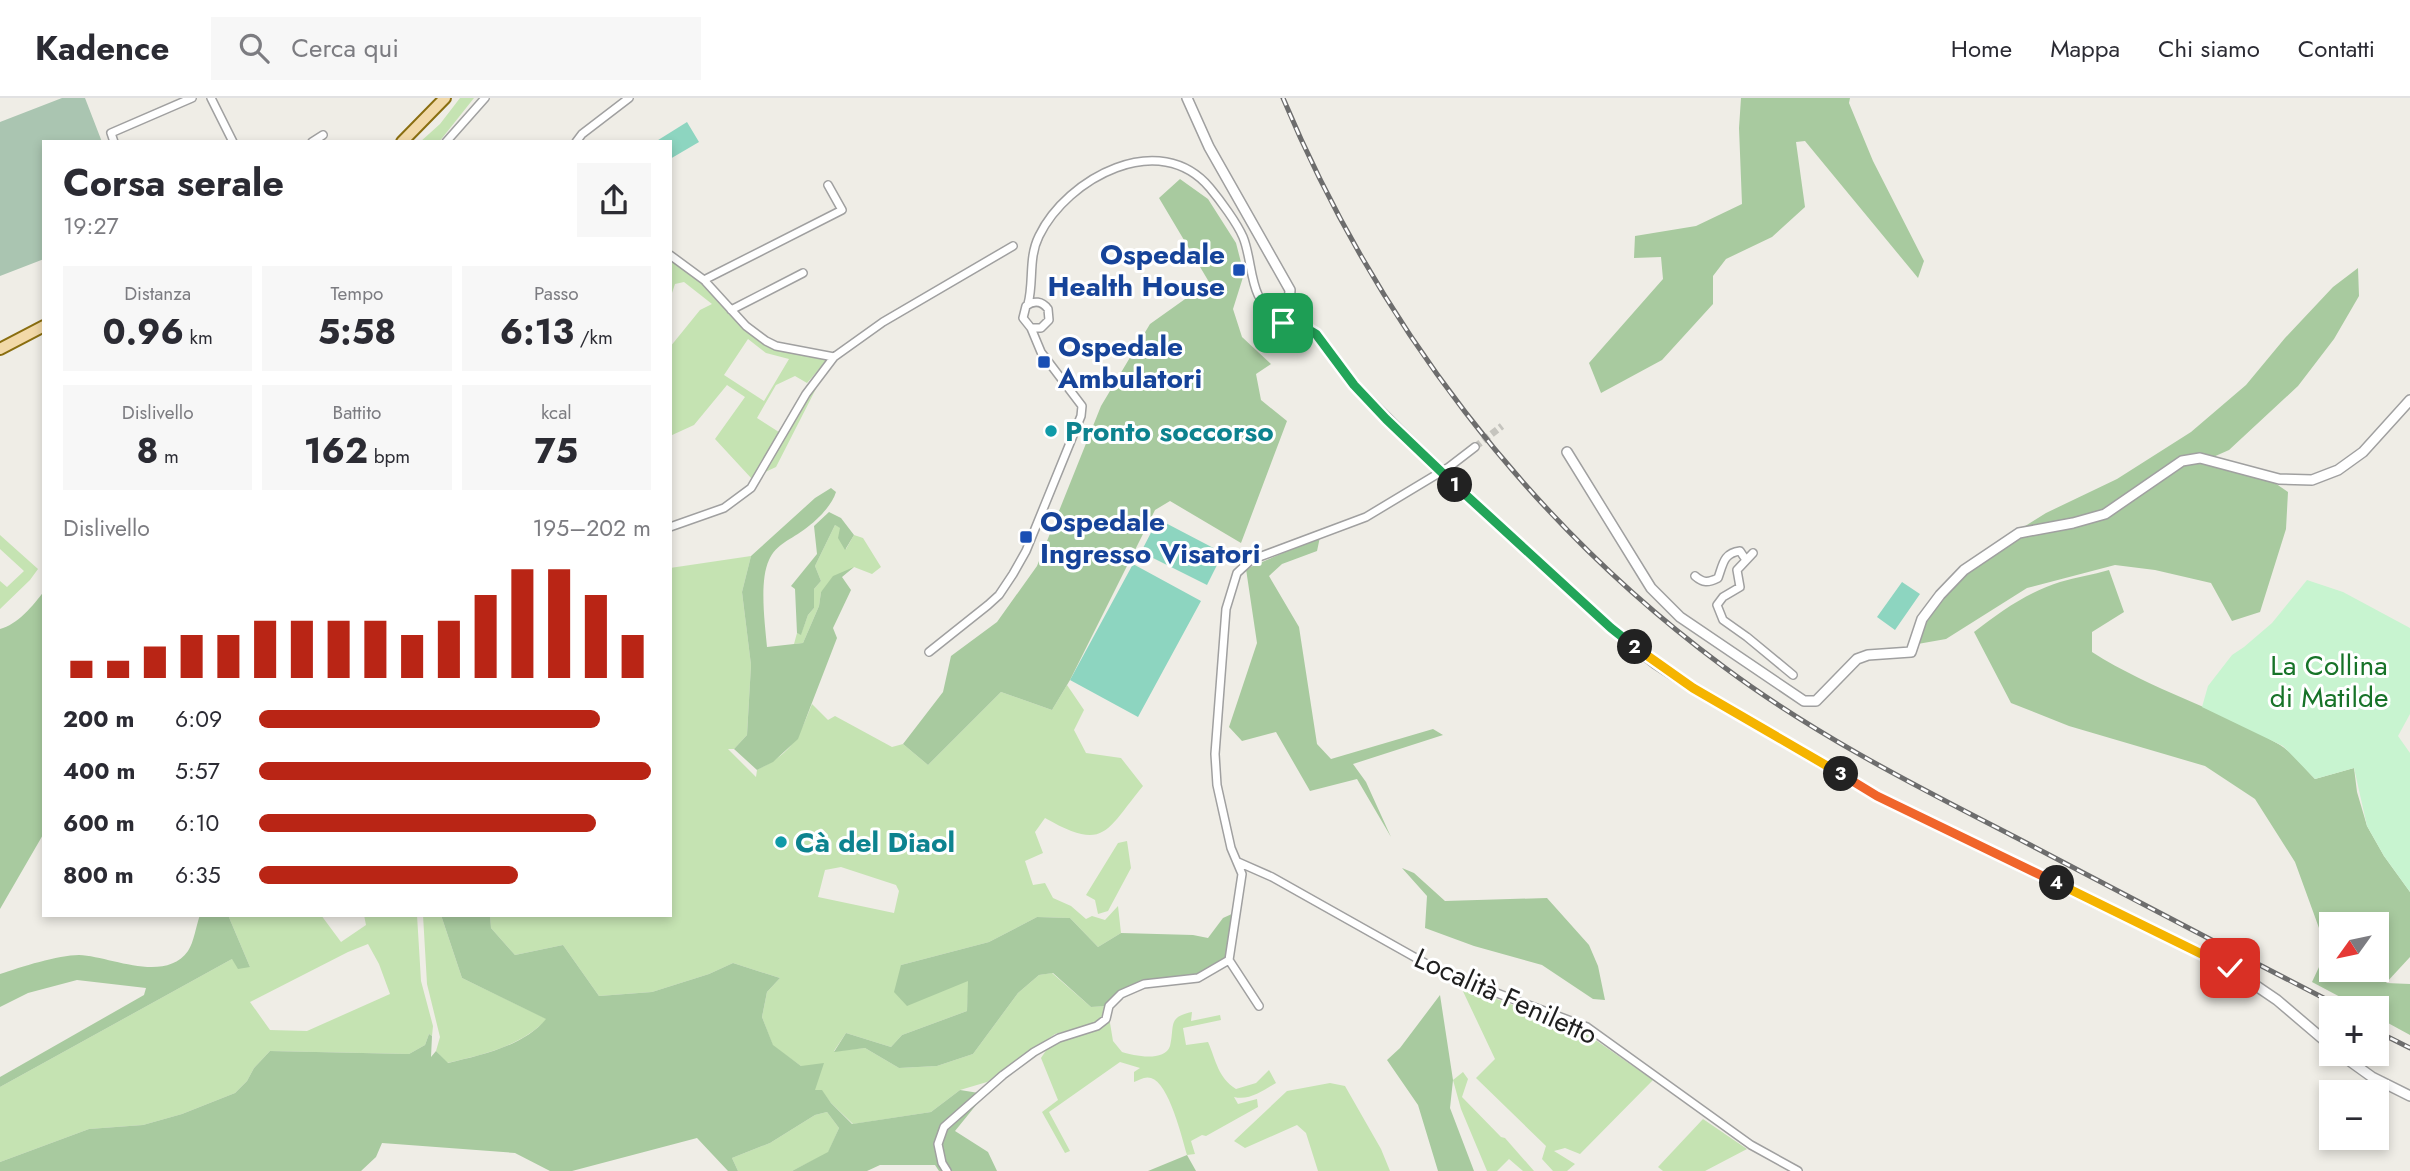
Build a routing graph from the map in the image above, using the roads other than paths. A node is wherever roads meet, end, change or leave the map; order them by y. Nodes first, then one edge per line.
1 (192, 98) edge
2 (211, 98) edge
3 (445, 98) edge
4 (485, 98) edge
5 (629, 98) edge
6 (1187, 98) edge
7 (323, 135) dead end
8 (113, 138) edge
9 (232, 140) edge
10 (315, 140) edge
11 (404, 140) edge
12 (448, 140) edge
13 (578, 140) edge
14 (828, 185) dead end
15 (1013, 246) dead end
16 (672, 256) edge
17 (803, 273) dead end
18 (704, 280) junction
19 (1033, 303) junction
20 (1289, 306) junction
21 (730, 310) junction
22 (1280, 313) junction
23 (1296, 322) junction
24 (42, 327) edge
25 (1031, 328) junction
26 (1041, 328) junction
27 (1035, 341) junction
28 (0, 349) edge
29 (834, 357) junction
30 (2410, 400) edge
31 (1475, 447) tunnel mouth
32 (1567, 452) dead end
33 (1440, 471) junction
34 (672, 526) edge
35 (1753, 553) dead end
36 (1746, 560) junction
37 (1695, 576) dead end
38 (929, 652) dead end
39 (1793, 675) dead end
40 (1238, 862) junction
41 (1229, 960) junction
42 (1259, 1006) dead end
43 (2319, 1036) edge
44 (2357, 1066) edge
45 (2410, 1096) edge
46 (947, 1171) edge
47 (1798, 1171) edge

1 - 8 street
2 - 9 street
3 - 11 main road
4 - 12 street
5 - 13 street
6 - 20 street
7 - 10 street
14 - 18 street
15 - 29 street
16 - 18 street
17 - 21 street
18 - 21 street
19 - 22 street
19 - 25 street
19 - 26 street
20 - 22 street
20 - 23 street
21 - 29 street
22 - 23 street
23 - 33 street
24 - 28 main road
25 - 26 street
25 - 27 street
26 - 27 street
27 - 38 street
29 - 34 street
30 - 32 street
31 - 33 street
33 - 40 street
33 - 43 street
35 - 36 street
36 - 37 street
36 - 39 street
40 - 41 street
40 - 47 street, Località Feniletto
41 - 42 street
41 - 46 street
44 - 45 street

